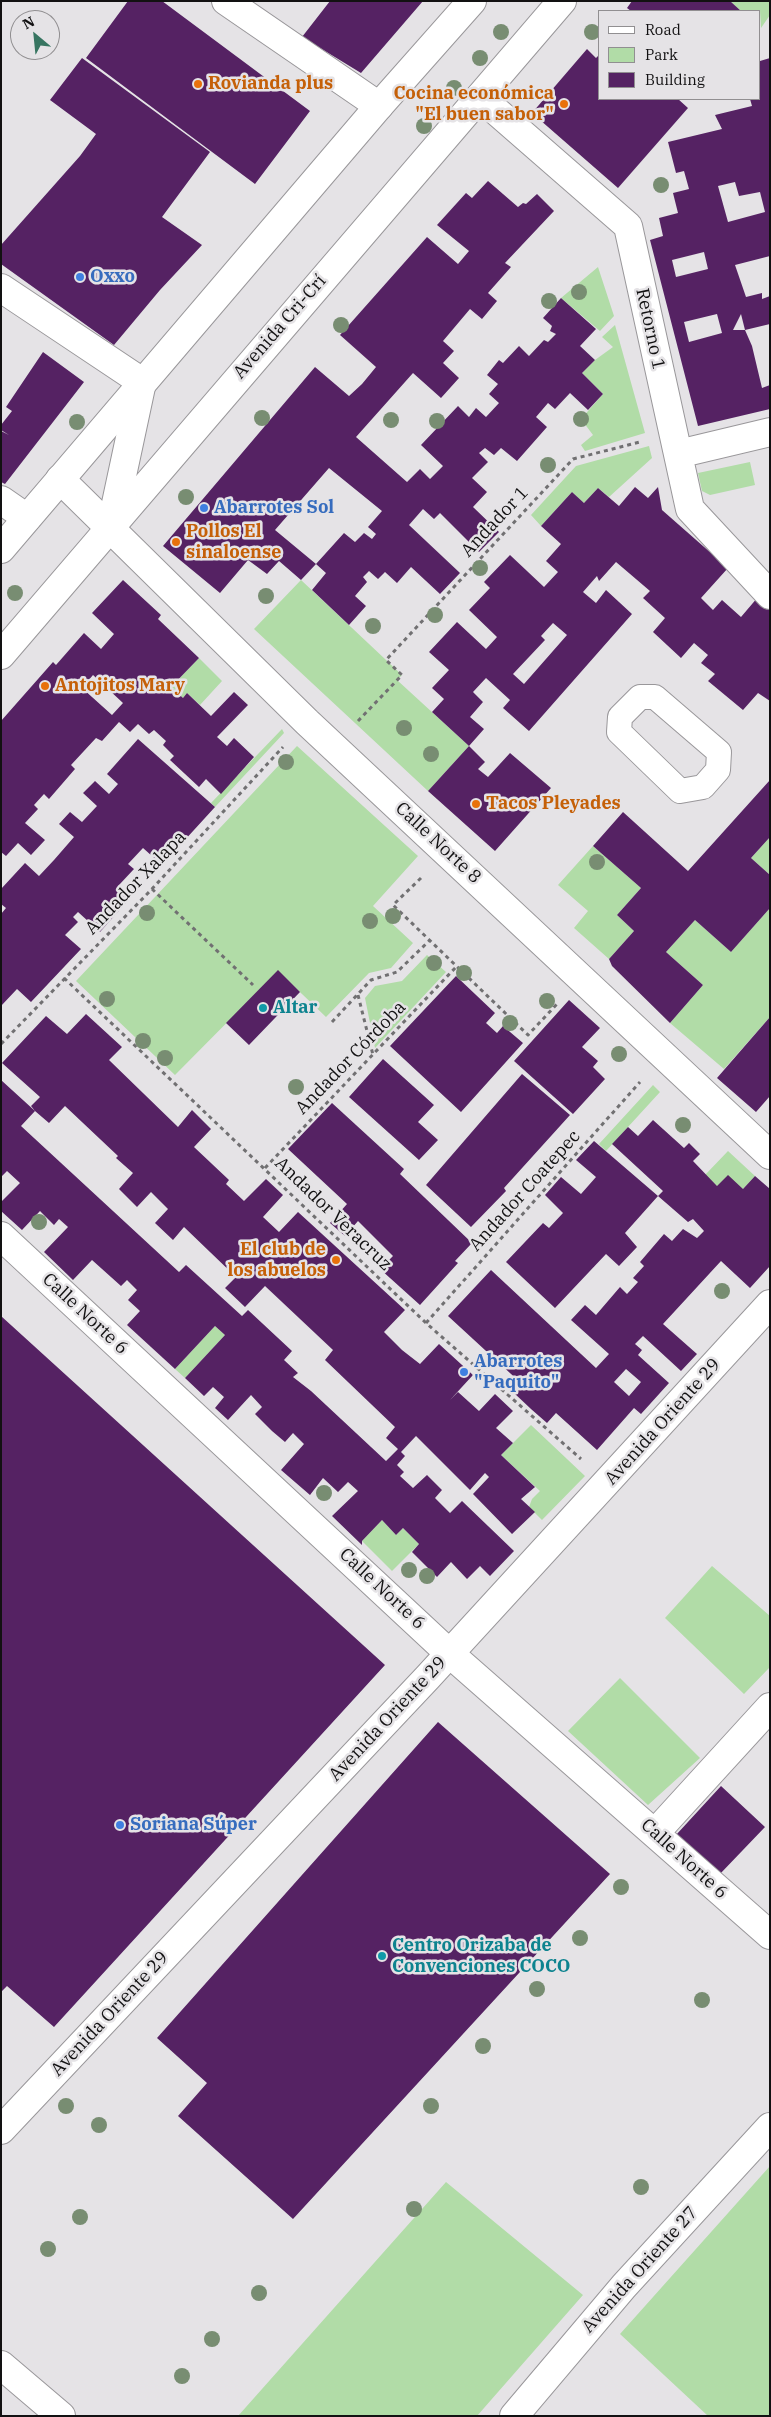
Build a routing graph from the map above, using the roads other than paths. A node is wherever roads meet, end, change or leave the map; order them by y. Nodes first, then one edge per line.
1 (226, 1) edge
2 (472, 1) edge
3 (562, 1) edge
4 (480, 97) junction
5 (379, 106) junction
6 (1, 288) edge
7 (142, 382) junction
8 (770, 432) edge
9 (678, 454) junction
10 (60, 480) junction
11 (1, 500) edge
12 (27, 518) junction
13 (110, 527) junction
14 (1, 548) edge
15 (770, 594) edge
16 (1, 655) edge
17 (770, 1155) edge
18 (1, 1236) edge
19 (770, 1304) edge
20 (449, 1653) junction
21 (770, 1707) edge
22 (655, 1833) junction
23 (770, 1934) edge
24 (770, 2127) edge
25 (1, 2130) edge
26 (1, 2365) edge
27 (61, 2416) edge
28 (514, 2416) edge

1 - 5 street
2 - 5 street
3 - 4 street, Avenida Cri-Crí
4 - 9 street, Retorno 1
4 - 13 street, Avenida Cri-Crí
5 - 7 street
6 - 7 street
7 - 10 street
7 - 13 street
8 - 9 street
9 - 15 street, Retorno 1
10 - 12 street
10 - 13 street, Calle Norte 8
11 - 12 street
12 - 14 street
13 - 16 street, Avenida Cri-Crí
13 - 17 street, Calle Norte 8
18 - 20 street, Calle Norte 6
19 - 20 street, Avenida Oriente 29
20 - 22 street, Calle Norte 6
20 - 25 street, Avenida Oriente 29
21 - 22 street
22 - 23 street, Calle Norte 6
24 - 28 street, Avenida Oriente 27
26 - 27 street

